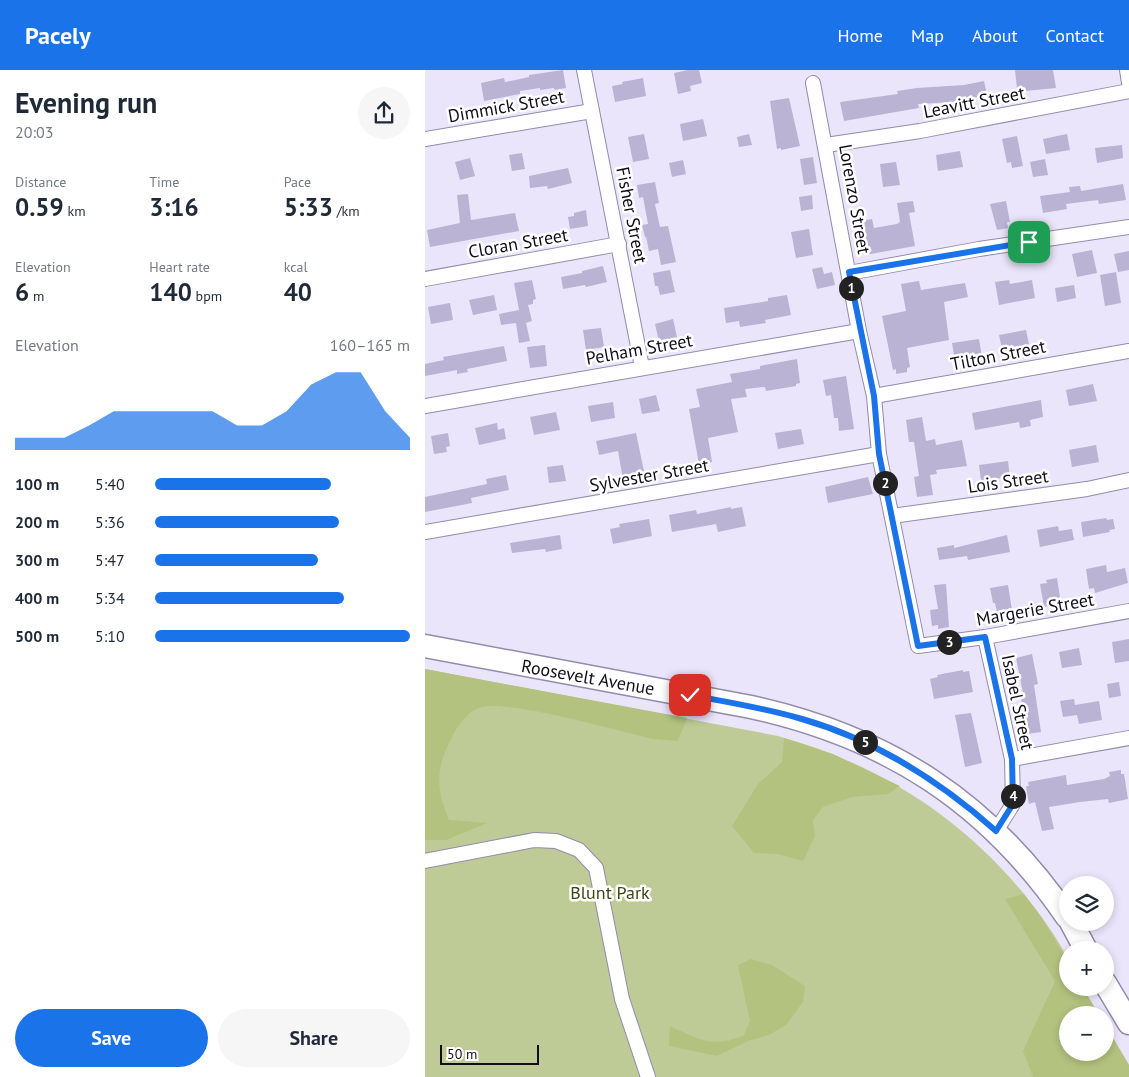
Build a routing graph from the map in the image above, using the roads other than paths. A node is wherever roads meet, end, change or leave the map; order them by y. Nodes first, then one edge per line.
1 (584, 70) edge
2 (1127, 70) edge
3 (1129, 82) edge
4 (813, 83) dead end
5 (1129, 91) edge
6 (592, 111) junction
7 (425, 139) edge
8 (826, 145) junction
9 (1129, 227) edge
10 (619, 244) junction
11 (849, 272) junction
12 (425, 279) edge
13 (859, 331) junction
14 (1129, 351) edge
15 (642, 367) junction
16 (874, 396) junction
17 (425, 406) edge
18 (879, 454) junction
19 (1129, 480) edge
20 (892, 516) junction
21 (425, 532) edge
22 (1129, 611) edge
23 (985, 637) junction
24 (425, 646) edge
25 (918, 646) joint
26 (1129, 738) edge
27 (1012, 759) junction
28 (996, 831) junction
29 (425, 861) edge
30 (1059, 906) edge
31 (1113, 996) edge
32 (1129, 1023) edge
33 (648, 1077) edge

1 - 6 street, Fisher Street
2 - 3 street
4 - 8 street, Lorenzo Street
5 - 8 street, Leavitt Street
6 - 7 street, Dimmick Street
6 - 10 street, Fisher Street
8 - 11 street, Lorenzo Street
9 - 11 street
10 - 12 street, Cloran Street
10 - 15 street, Fisher Street
11 - 13 street, Lorenzo Street
13 - 15 street, Pelham Street
13 - 16 street, Lorenzo Street
14 - 16 street, Tilton Street
15 - 17 street, Pelham Street
16 - 18 street, Lorenzo Street
18 - 20 street, Lorenzo Street
18 - 21 street, Sylvester Street
19 - 20 street, Lois Street
20 - 25 street, Lorenzo Street
22 - 23 street, Margerie Street
23 - 25 street, Margerie Street
23 - 27 street, Isabel Street
24 - 28 main road, Roosevelt Avenue
26 - 27 street
27 - 28 street, Isabel Street
28 - 30 main road, Roosevelt Avenue
29 - 33 street
31 - 32 main road

